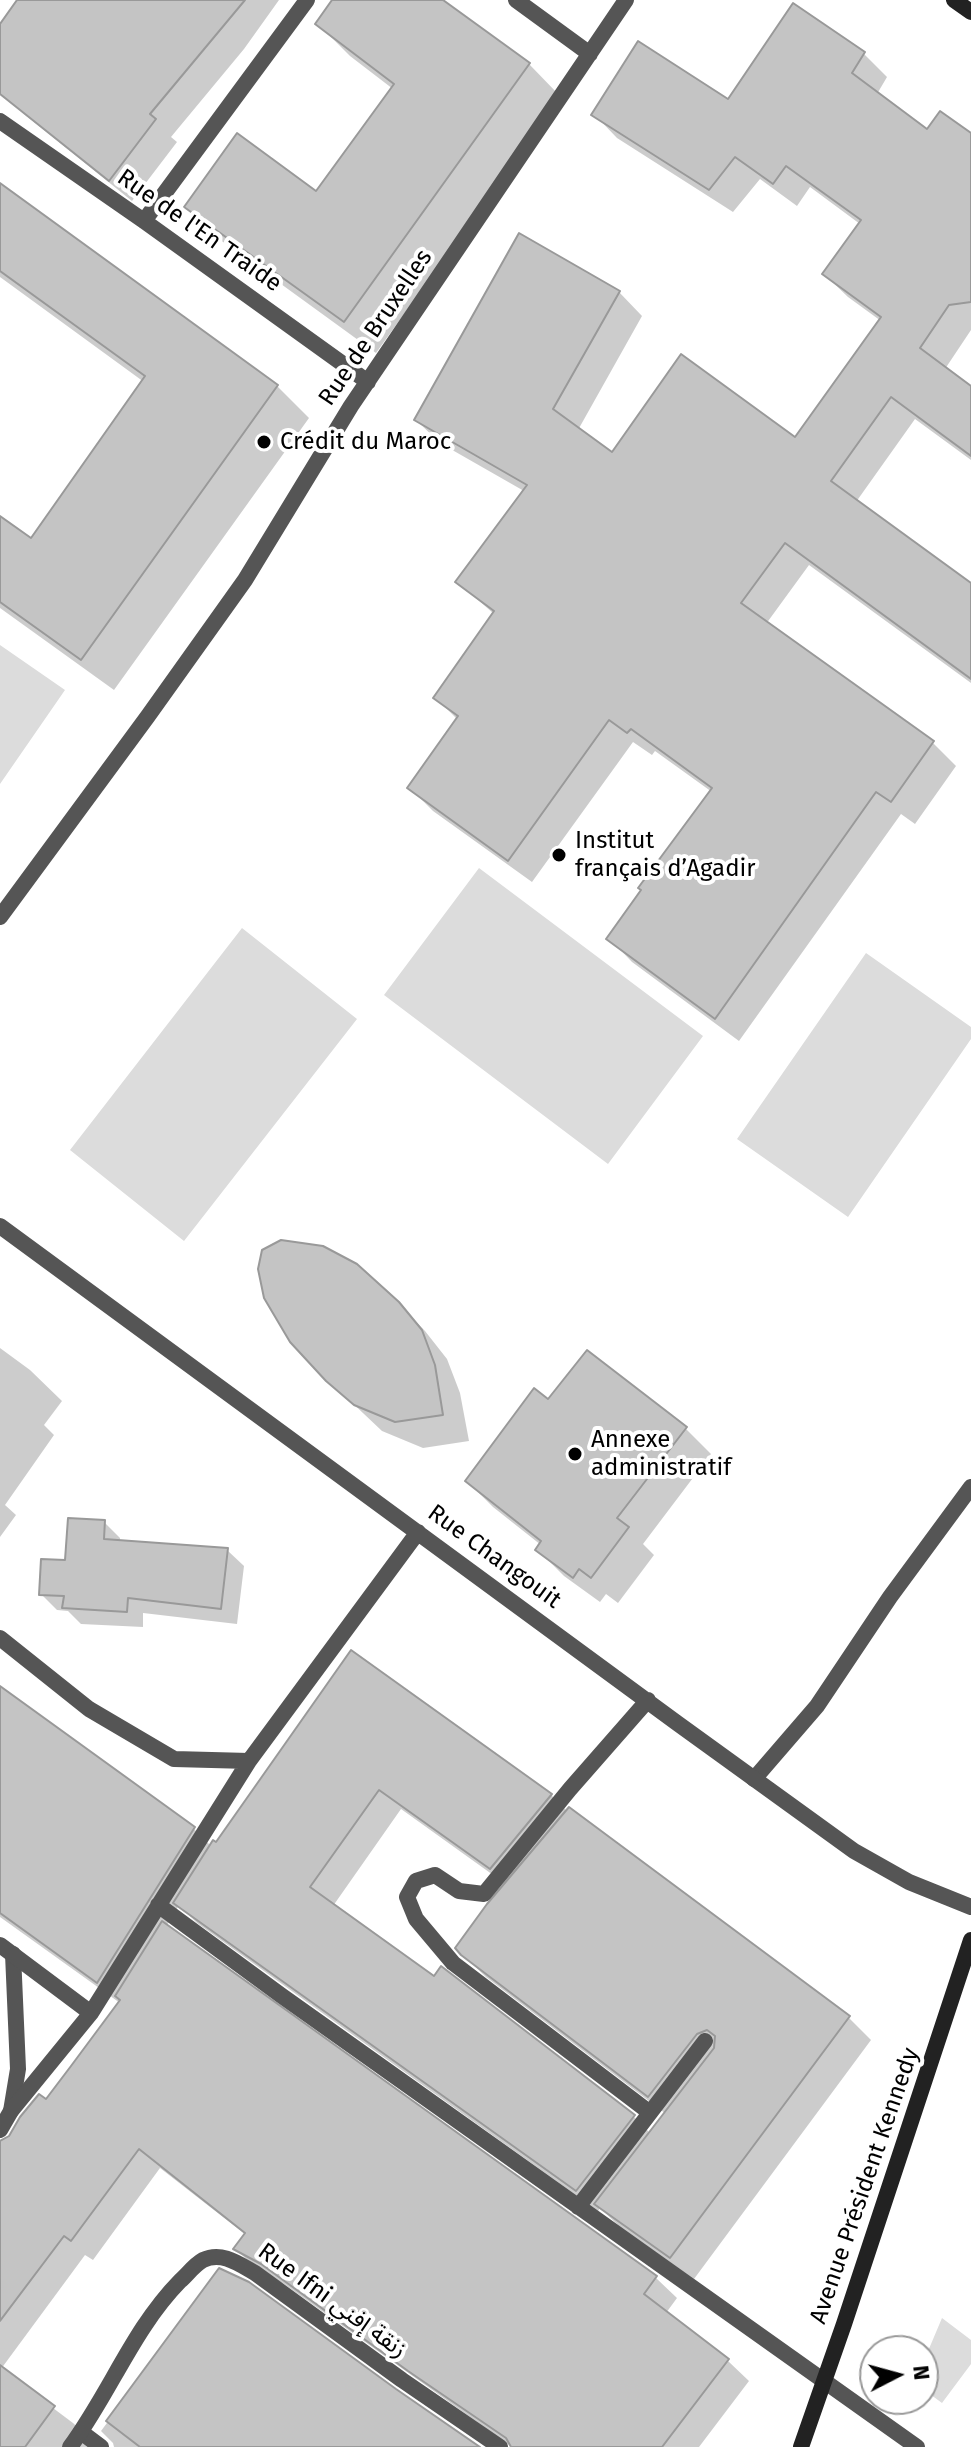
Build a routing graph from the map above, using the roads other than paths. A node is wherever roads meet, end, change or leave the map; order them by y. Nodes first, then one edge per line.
1 (307, 0) edge
2 (516, 0) edge
3 (626, 0) edge
4 (954, 0) edge
5 (971, 12) edge
6 (590, 54) junction
7 (0, 121) edge
8 (144, 221) junction
9 (368, 382) junction
10 (0, 917) edge
11 (0, 1226) edge
12 (971, 1487) edge
13 (418, 1532) junction
14 (0, 1638) edge
15 (648, 1700) junction
16 (249, 1761) junction
17 (754, 1779) junction
18 (158, 1905) junction
19 (971, 1907) edge
20 (971, 1940) edge
21 (6, 1949) edge
22 (7, 1997) edge
23 (91, 2013) junction
24 (705, 2041) dead end
25 (11, 2111) junction
26 (649, 2112) junction
27 (0, 2130) edge
28 (578, 2207) junction
29 (825, 2380) junction
30 (81, 2432) junction
31 (70, 2447) edge
32 (101, 2447) edge
33 (500, 2447) edge
34 (801, 2447) edge
35 (917, 2447) edge

1 - 8 street
2 - 6 street
3 - 6 street, Rue de Bruxelles
4 - 5 street
6 - 9 street, Rue de Bruxelles
7 - 8 street, Rue de l'En Traide
8 - 9 street, Rue de l'En Traide
9 - 10 street, Rue de Bruxelles
11 - 13 street, Rue Changouit
12 - 17 street
13 - 15 street, Rue Changouit
13 - 16 street
14 - 16 street
15 - 17 street, Rue Changouit
15 - 26 street
16 - 18 street
17 - 19 street, Rue Changouit
18 - 23 street
18 - 28 street
20 - 29 street, Avenue Président Kennedy
21 - 22 street
21 - 23 street
22 - 25 street
23 - 25 street
24 - 26 street
25 - 27 street
26 - 28 street
28 - 29 street
29 - 34 street, Avenue Président Kennedy
29 - 35 street
30 - 31 street, Rue Ifni زنقة إفني
30 - 32 street
30 - 33 street, Rue Ifni زنقة إفني

